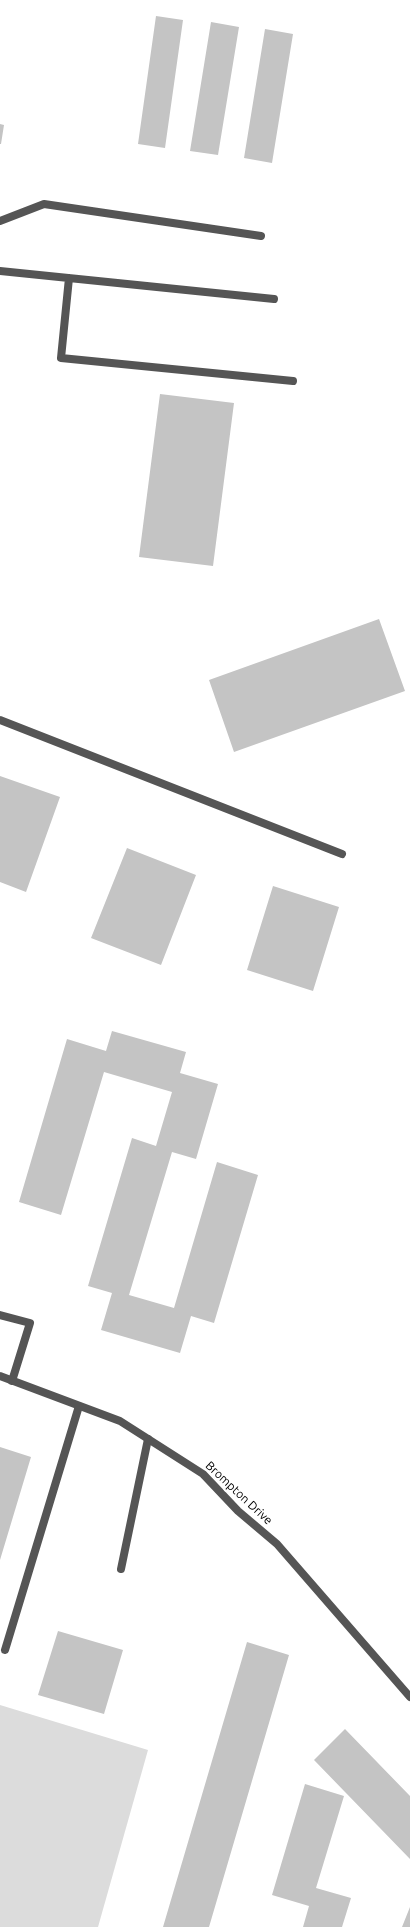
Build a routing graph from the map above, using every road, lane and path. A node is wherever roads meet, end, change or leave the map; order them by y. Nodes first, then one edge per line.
1 (0, 221) edge
2 (261, 236) dead end
3 (0, 271) edge
4 (69, 278) junction
5 (274, 299) dead end
6 (293, 381) dead end
7 (0, 720) edge
8 (342, 854) dead end
9 (0, 1314) edge
10 (0, 1376) edge
11 (12, 1381) junction
12 (79, 1406) junction
13 (148, 1439) junction
14 (121, 1569) dead end
15 (5, 1650) dead end
16 (410, 1697) edge

1 - 2 street
3 - 4 street
4 - 5 street
4 - 6 street
7 - 8 street
9 - 11 street
10 - 11 street, Brompton Drive
11 - 12 street, Brompton Drive
12 - 13 street, Brompton Drive
12 - 15 street
13 - 14 street
13 - 16 street, Brompton Drive

